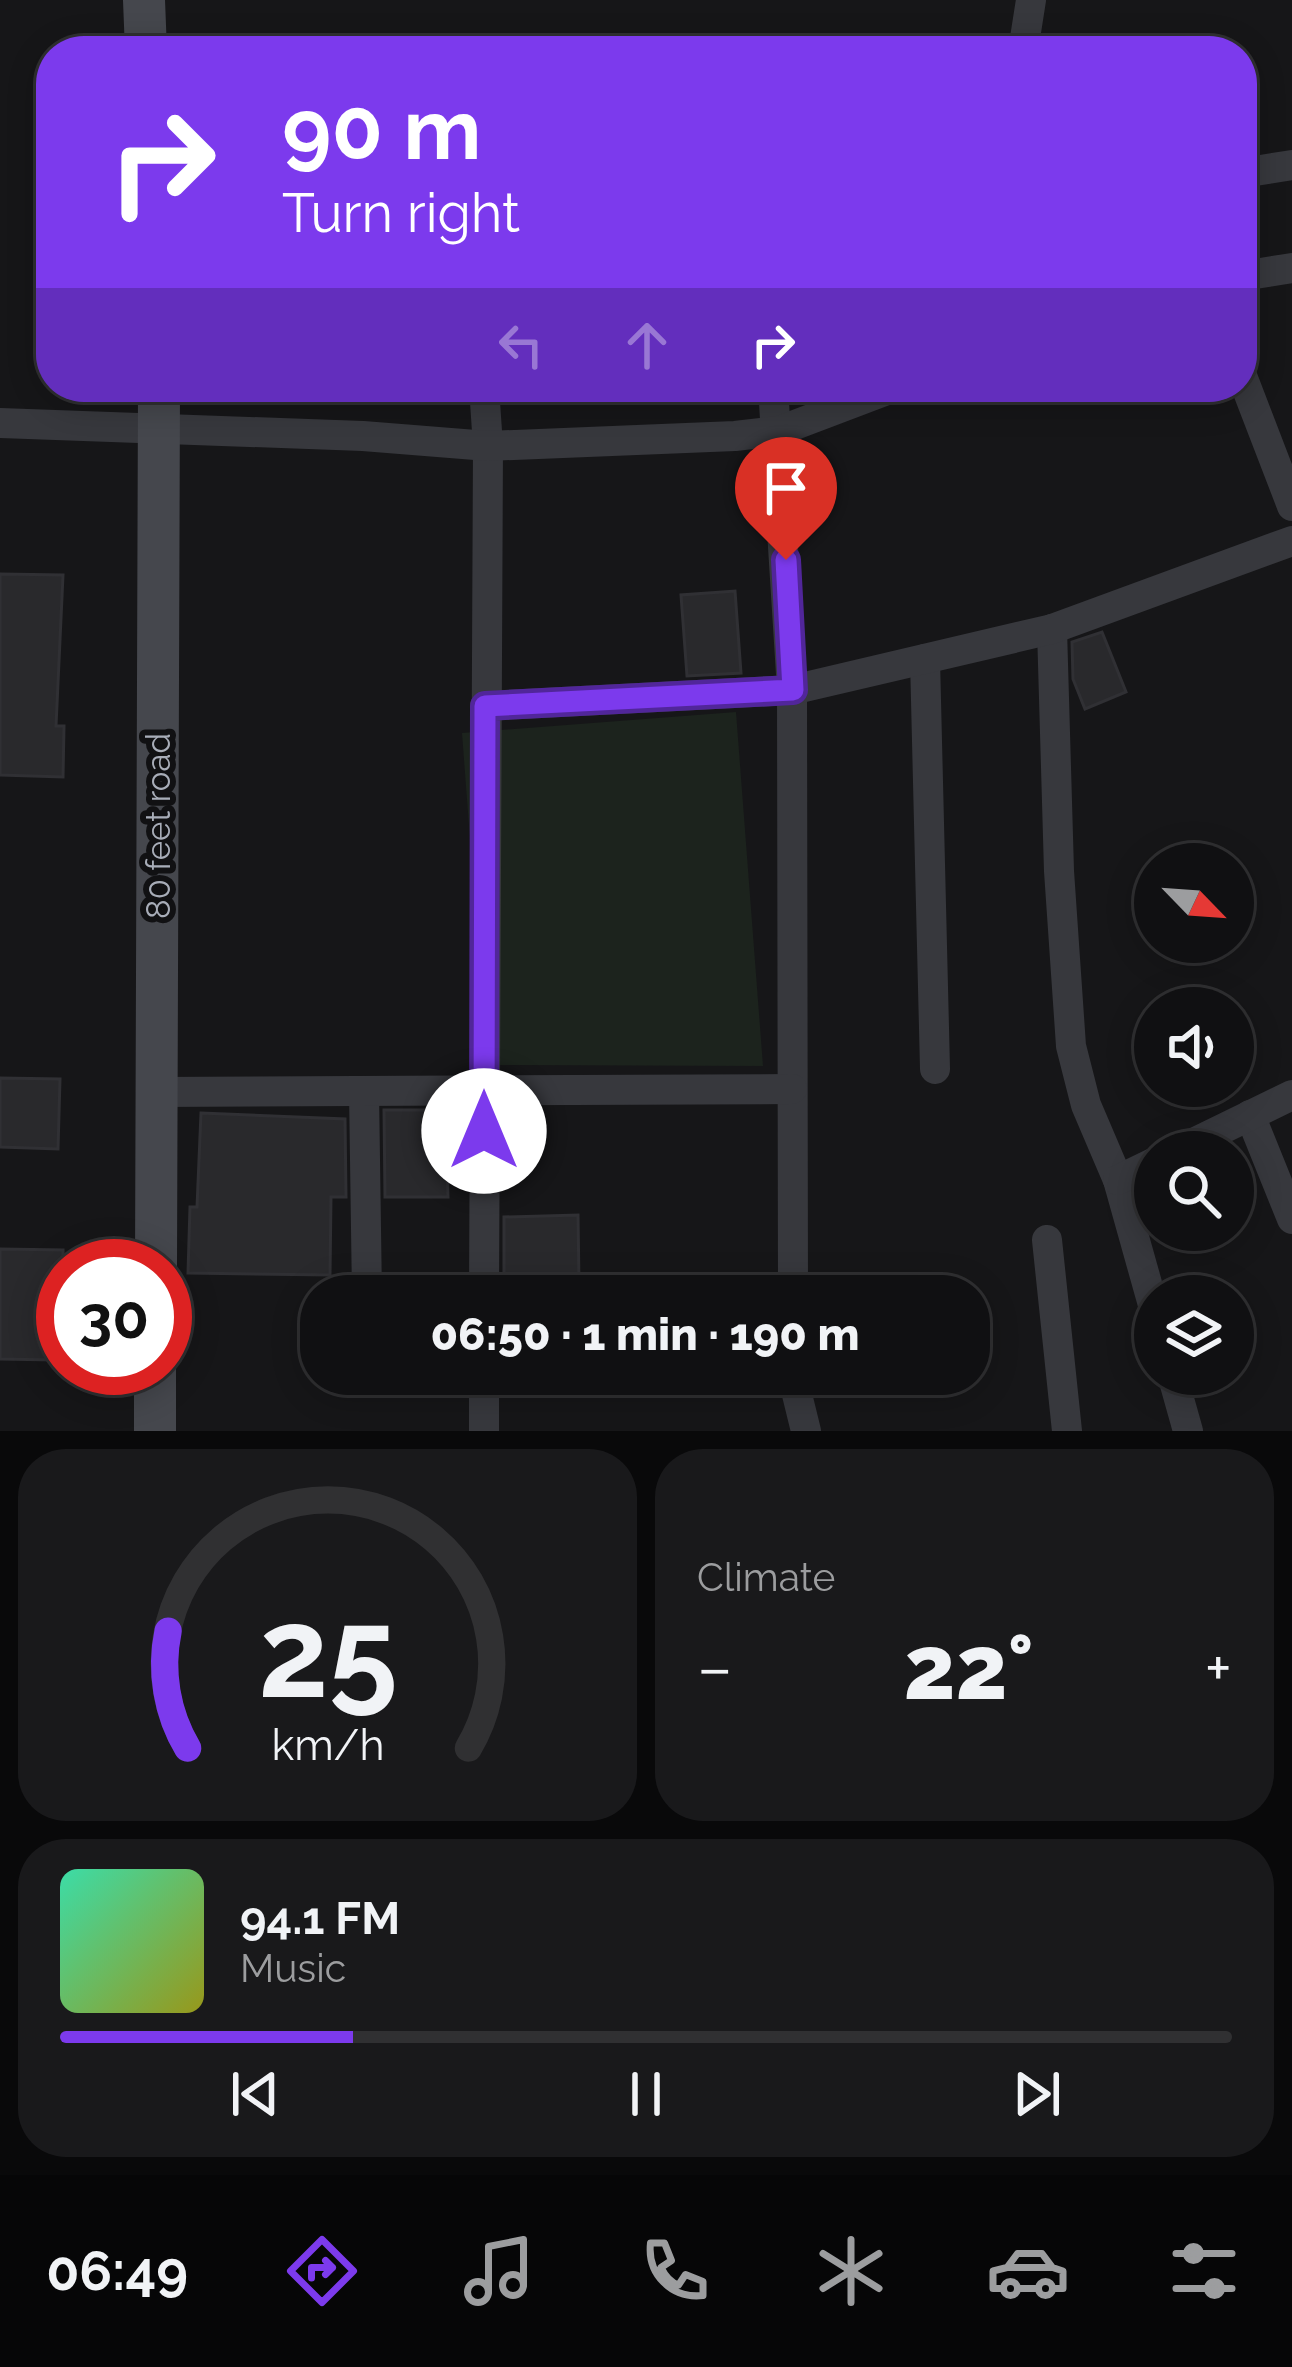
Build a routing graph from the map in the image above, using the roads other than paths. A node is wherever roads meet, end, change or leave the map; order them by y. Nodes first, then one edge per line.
1 (144, 0) edge
2 (1031, 0) edge
3 (145, 36) edge
4 (1025, 36) edge
5 (1292, 165) edge
6 (1257, 171) edge
7 (1292, 268) edge
8 (1257, 274) edge
9 (485, 402) edge
10 (775, 402) edge
11 (855, 402) edge
12 (1252, 402) edge
13 (160, 407) edge
14 (0, 424) edge
15 (779, 431) junction
16 (488, 446) junction
17 (1292, 506) edge
18 (1292, 541) edge
19 (1052, 629) junction
20 (925, 658) junction
21 (793, 690) junction
22 (485, 706) junction
23 (935, 1069) dead end
24 (791, 1089) junction
25 (364, 1090) junction
26 (484, 1090) junction
27 (157, 1092) junction
28 (1292, 1095) edge
29 (1250, 1115) junction
30 (1218, 1131) edge
31 (1134, 1172) edge
32 (1118, 1180) junction
33 (1292, 1219) edge
34 (156, 1239) edge
35 (1047, 1240) dead end
36 (367, 1275) edge
37 (484, 1275) edge
38 (793, 1275) edge
39 (1145, 1275) edge
40 (155, 1395) edge
41 (484, 1395) edge
42 (794, 1395) edge
43 (1178, 1395) edge
44 (155, 1431) edge
45 (484, 1431) edge
46 (806, 1431) edge
47 (1067, 1431) edge
48 (1188, 1431) edge

1 - 3 street
2 - 4 street
5 - 6 street
7 - 8 street
9 - 16 street
10 - 15 street
11 - 15 street
12 - 17 street
13 - 14 street
13 - 16 street
13 - 27 street, 80 feet road
15 - 16 street
15 - 21 street
16 - 22 street
18 - 19 street
19 - 20 street
19 - 32 street
20 - 21 street
20 - 23 street
21 - 22 street
21 - 24 street
22 - 26 street
24 - 26 street
24 - 38 street
25 - 26 street
25 - 27 street
25 - 36 street
26 - 37 street
27 - 34 street, 80 feet road
28 - 29 street
29 - 30 street
29 - 33 street
31 - 32 street
32 - 39 street
35 - 47 street
40 - 44 street
41 - 45 street
42 - 46 street
43 - 48 street

